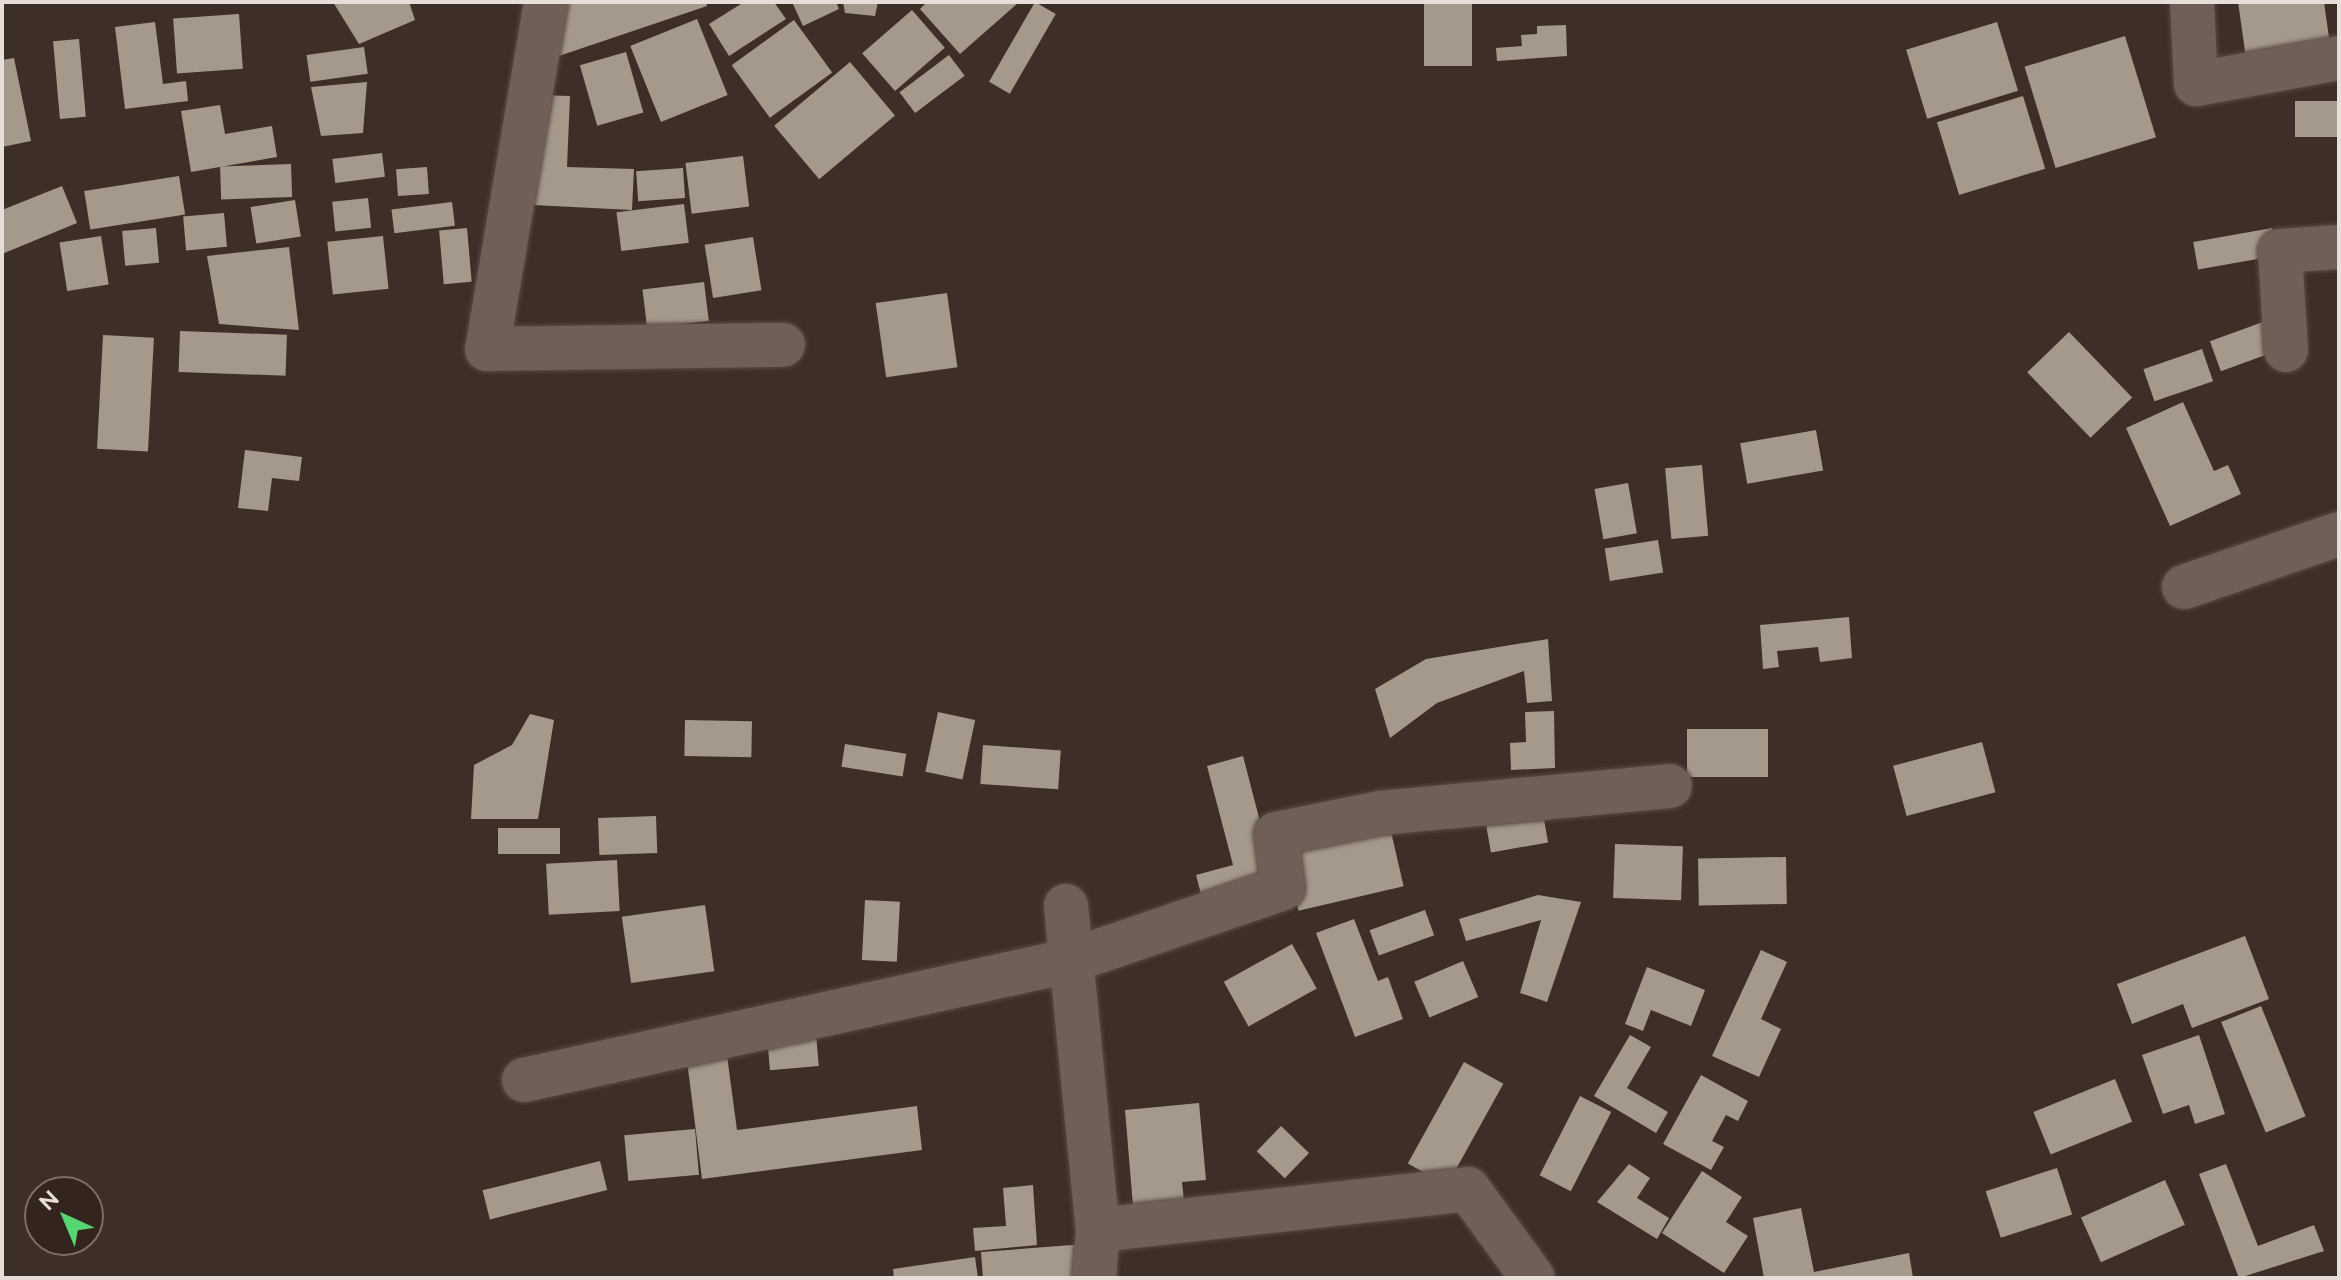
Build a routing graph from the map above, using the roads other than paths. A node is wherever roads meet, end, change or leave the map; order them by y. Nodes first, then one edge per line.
1 (546, 2) edge
2 (2192, 2) edge
3 (2339, 58) edge
4 (2339, 247) edge
5 (783, 345) dead end
6 (2286, 350) dead end
7 (2339, 534) edge
8 (2184, 587) dead end
9 (1670, 786) dead end
10 (1066, 906) dead end
11 (1073, 960) junction
12 (524, 1080) dead end
13 (1098, 1230) junction
14 (1094, 1278) edge
15 (1533, 1278) edge

1 - 5 street
2 - 3 street
4 - 6 street
7 - 8 street
9 - 11 street
10 - 11 street
11 - 12 street
11 - 13 street
13 - 14 street
13 - 15 street

